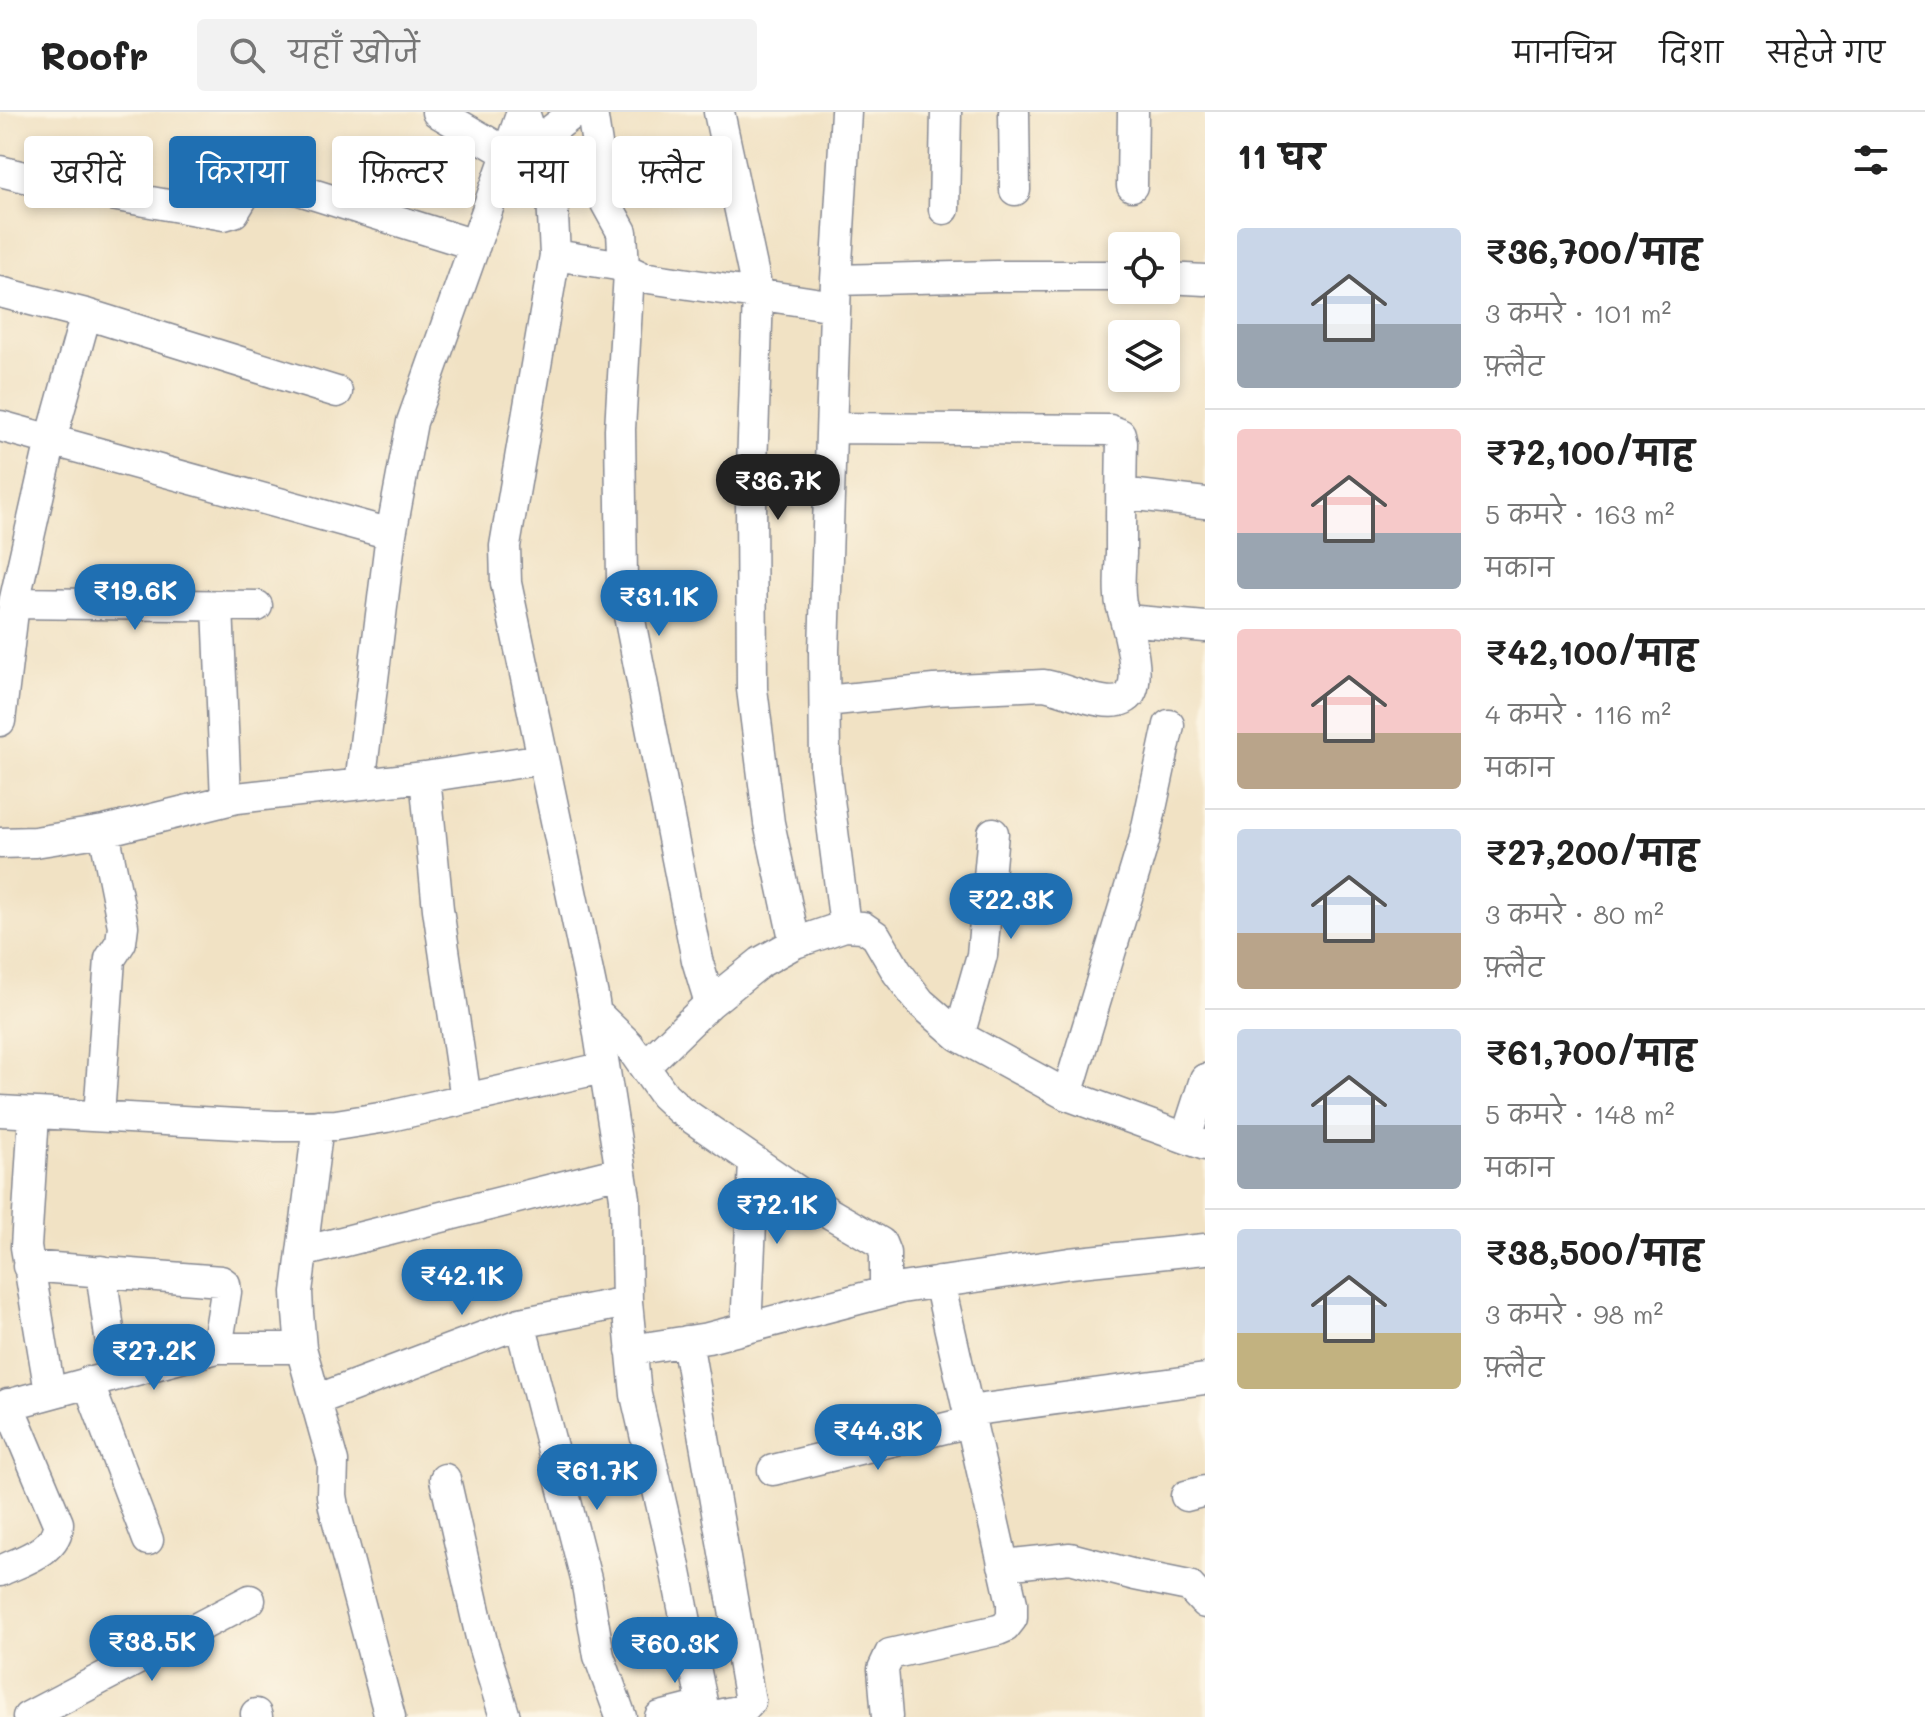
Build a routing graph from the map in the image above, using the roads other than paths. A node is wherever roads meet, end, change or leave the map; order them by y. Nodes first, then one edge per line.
1 (437, 112) edge
2 (523, 112) edge
3 (575, 112) edge
4 (592, 112) edge
5 (719, 112) edge
6 (846, 112) edge
7 (946, 112) edge
8 (1014, 112) edge
9 (1133, 112) edge
10 (493, 136) edge
11 (522, 136) edge
12 (539, 136) edge
13 (0, 171) edge
14 (1132, 186) dead end
15 (1015, 190) dead end
16 (493, 208) edge
17 (553, 208) edge
18 (944, 209) dead end
19 (475, 245) junction
20 (555, 255) junction
21 (626, 270) junction
22 (1108, 276) edge
23 (1180, 279) edge
24 (1205, 280) edge
25 (0, 292) edge
26 (836, 293) junction
27 (758, 295) junction
28 (86, 314) junction
29 (337, 392) dead end
30 (0, 426) edge
31 (833, 428) junction
32 (51, 440) junction
33 (1121, 493) junction
34 (1205, 503) edge
35 (391, 534) junction
36 (14, 603) junction
37 (218, 606) junction
38 (257, 606) dead end
39 (1126, 620) junction
40 (1205, 627) edge
41 (825, 701) junction
42 (0, 721) edge
43 (1169, 725) dead end
44 (543, 759) junction
45 (425, 777) junction
46 (360, 784) junction
47 (226, 800) junction
48 (104, 831) junction
49 (993, 833) dead end
50 (0, 843) edge
51 (845, 926) junction
52 (795, 943) junction
53 (710, 1003) junction
54 (595, 1012) junction
55 (959, 1036) junction
56 (645, 1066) junction
57 (602, 1068) junction
58 (1205, 1079) edge
59 (1067, 1095) junction
60 (466, 1099) junction
61 (0, 1111) edge
62 (34, 1114) junction
63 (99, 1116) junction
64 (318, 1125) junction
65 (1196, 1142) edge
66 (754, 1162) junction
67 (620, 1172) junction
68 (1205, 1249) edge
69 (302, 1252) junction
70 (28, 1266) junction
71 (101, 1271) junction
72 (939, 1282) junction
73 (885, 1292) junction
74 (627, 1302) junction
75 (520, 1323) junction
76 (746, 1328) junction
77 (687, 1341) junction
78 (217, 1348) junction
79 (301, 1348) junction
80 (631, 1350) junction
81 (101, 1378) junction
82 (1205, 1379) edge
83 (50, 1392) junction
84 (316, 1400) junction
85 (4, 1406) edge
86 (969, 1416) junction
87 (773, 1470) dead end
88 (445, 1479) dead end
89 (148, 1540) dead end
90 (1003, 1565) junction
91 (0, 1571) edge
92 (1200, 1585) edge
93 (250, 1600) dead end
94 (706, 1713) edge
95 (28, 1717) edge
96 (390, 1717) edge
97 (505, 1717) edge
98 (621, 1717) edge
99 (660, 1717) edge
100 (887, 1717) edge

1 - 10 street
2 - 11 street
3 - 12 street
4 - 21 street
5 - 27 street
6 - 26 street
7 - 18 street
8 - 15 street
9 - 14 street
13 - 19 street
16 - 19 street
17 - 20 street
19 - 35 street
20 - 21 street
20 - 44 street
21 - 27 street
21 - 53 street
22 - 26 street
23 - 24 street
25 - 28 street
26 - 27 street
26 - 31 street
27 - 52 street
28 - 29 street
28 - 32 street
30 - 32 street
31 - 33 street
31 - 41 street
32 - 35 street
32 - 36 street
33 - 34 street
33 - 39 street
35 - 46 street
36 - 37 street
36 - 42 street
37 - 38 street
37 - 47 street
39 - 40 street
39 - 41 street
41 - 51 street
43 - 59 street
44 - 45 street
44 - 54 street
45 - 46 street
45 - 60 street
46 - 47 street
47 - 48 street
48 - 50 street
48 - 63 street
49 - 55 street
51 - 52 street
51 - 55 street
52 - 53 street
53 - 56 street
54 - 56 street
54 - 57 street
55 - 59 street
56 - 66 street
57 - 60 street
57 - 67 street
58 - 65 street
59 - 65 street
60 - 64 street
61 - 62 street
62 - 63 street
62 - 70 street
63 - 64 street
64 - 69 street
66 - 73 street
66 - 76 street
67 - 69 street
67 - 74 street
68 - 72 street
69 - 79 street
70 - 71 street
70 - 83 street
71 - 78 street
71 - 81 street
72 - 73 street
72 - 86 street
73 - 76 street
74 - 75 street
74 - 80 street
75 - 84 street
75 - 98 street
76 - 77 street
77 - 80 street
77 - 94 street
78 - 79 street
78 - 81 street
79 - 84 street
80 - 94 street
81 - 83 street
81 - 89 street
82 - 86 street
83 - 85 street
84 - 96 street
85 - 91 street
86 - 87 street
86 - 90 street
88 - 97 street
90 - 92 street
90 - 100 street
93 - 95 street
94 - 99 street

